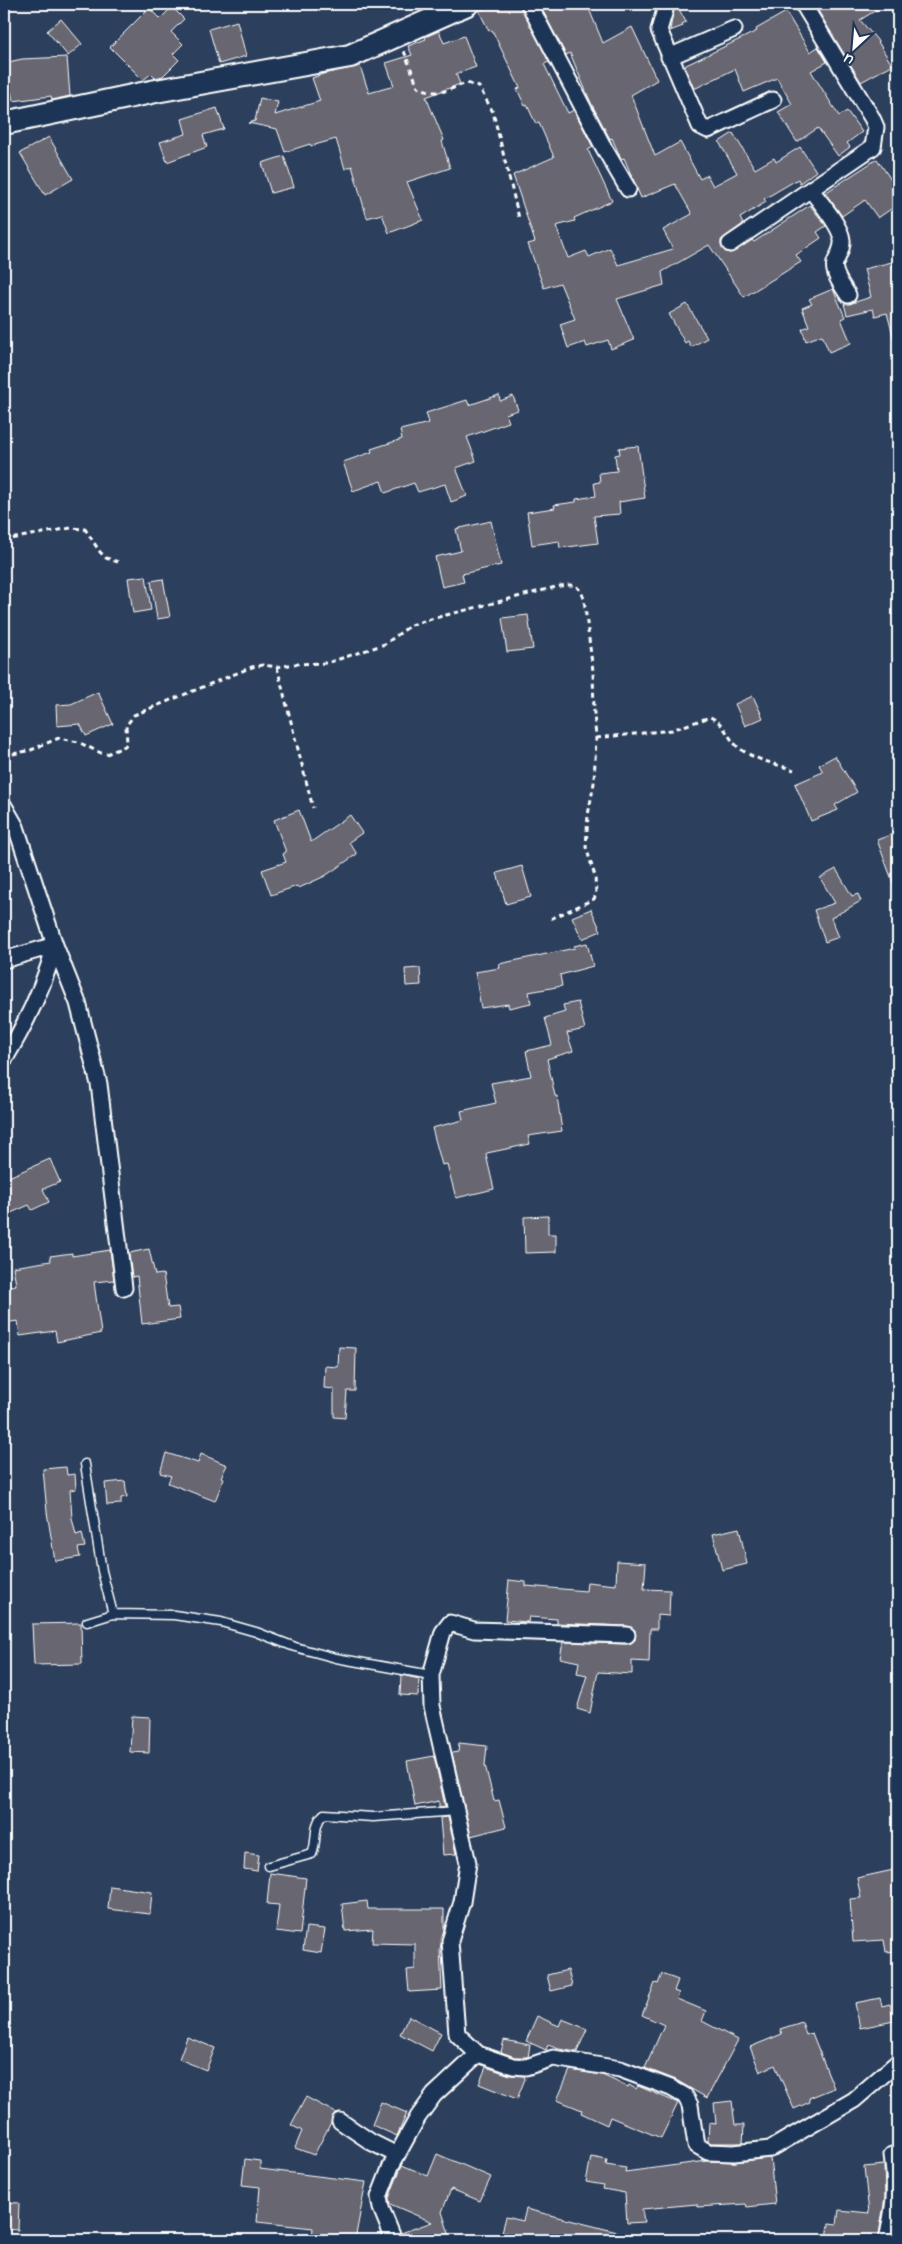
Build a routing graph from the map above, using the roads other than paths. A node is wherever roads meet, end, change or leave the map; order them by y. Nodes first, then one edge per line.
1 (467, 4) edge
2 (529, 4) edge
3 (665, 4) edge
4 (803, 4) edge
5 (734, 29) dead end
6 (670, 57) junction
7 (773, 100) dead end
8 (4, 123) edge
9 (628, 189) dead end
10 (812, 190) junction
11 (730, 244) dead end
12 (848, 295) dead end
13 (4, 806) edge
14 (55, 945) junction
15 (4, 960) edge
16 (4, 1060) edge
17 (124, 1288) dead end
18 (85, 1464) dead end
19 (113, 1614) junction
20 (88, 1622) dead end
21 (628, 1635) dead end
22 (431, 1675) junction
23 (457, 1811) junction
24 (269, 1866) dead end
25 (478, 2054) junction
26 (898, 2062) edge
27 (340, 2120) dead end
28 (892, 2155) dead end
29 (397, 2156) junction
30 (394, 2240) edge
31 (887, 2240) edge

1 - 8 street
2 - 9 street
3 - 6 street
4 - 10 street
5 - 6 street
6 - 7 street
10 - 11 street
10 - 12 street
13 - 14 street
14 - 15 street
14 - 16 street
14 - 17 street
18 - 19 lane
19 - 20 lane
19 - 22 lane
21 - 22 street
22 - 23 street
23 - 24 lane
23 - 25 street
25 - 26 street
25 - 29 street
27 - 29 street
28 - 31 street
29 - 30 street

